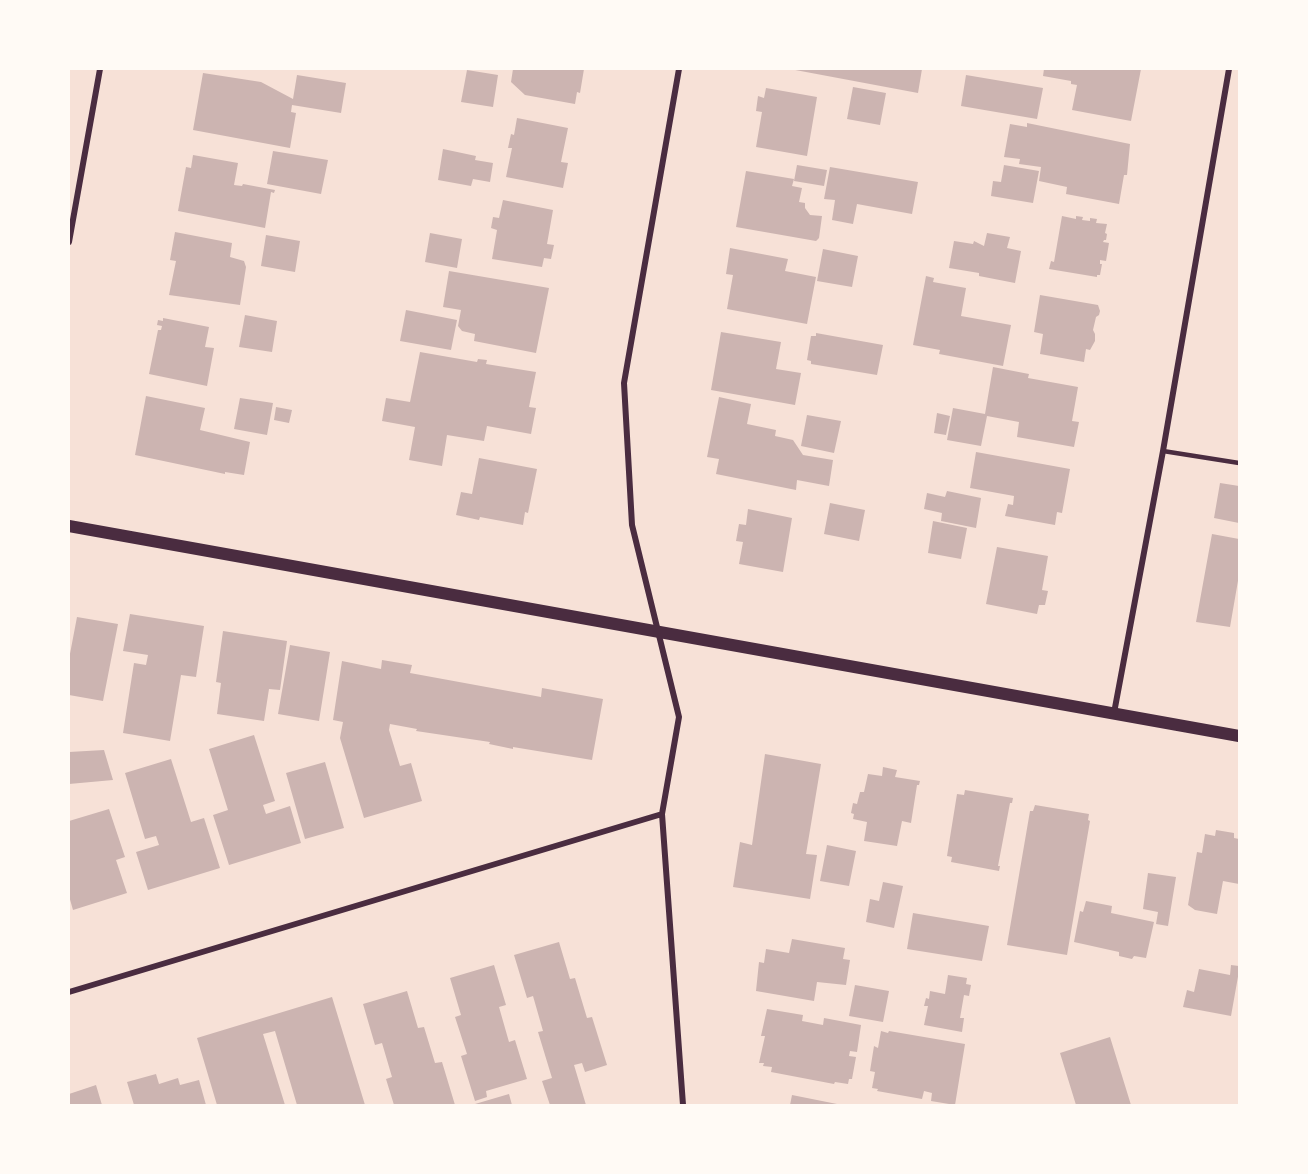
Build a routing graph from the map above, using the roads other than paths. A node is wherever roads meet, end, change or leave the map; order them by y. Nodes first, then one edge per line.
1 (100, 69) edge
2 (679, 69) edge
3 (1229, 69) edge
4 (69, 242) edge
5 (1163, 451) junction
6 (1239, 463) edge
7 (69, 526) edge
8 (657, 632) junction
9 (1114, 713) junction
10 (1239, 736) edge
11 (662, 814) junction
12 (69, 992) edge
13 (683, 1105) edge

1 - 4 street
2 - 8 street
3 - 5 street
5 - 6 lane
5 - 9 street
7 - 8 main road
8 - 9 main road
8 - 11 street
9 - 10 main road
11 - 12 street
11 - 13 street

